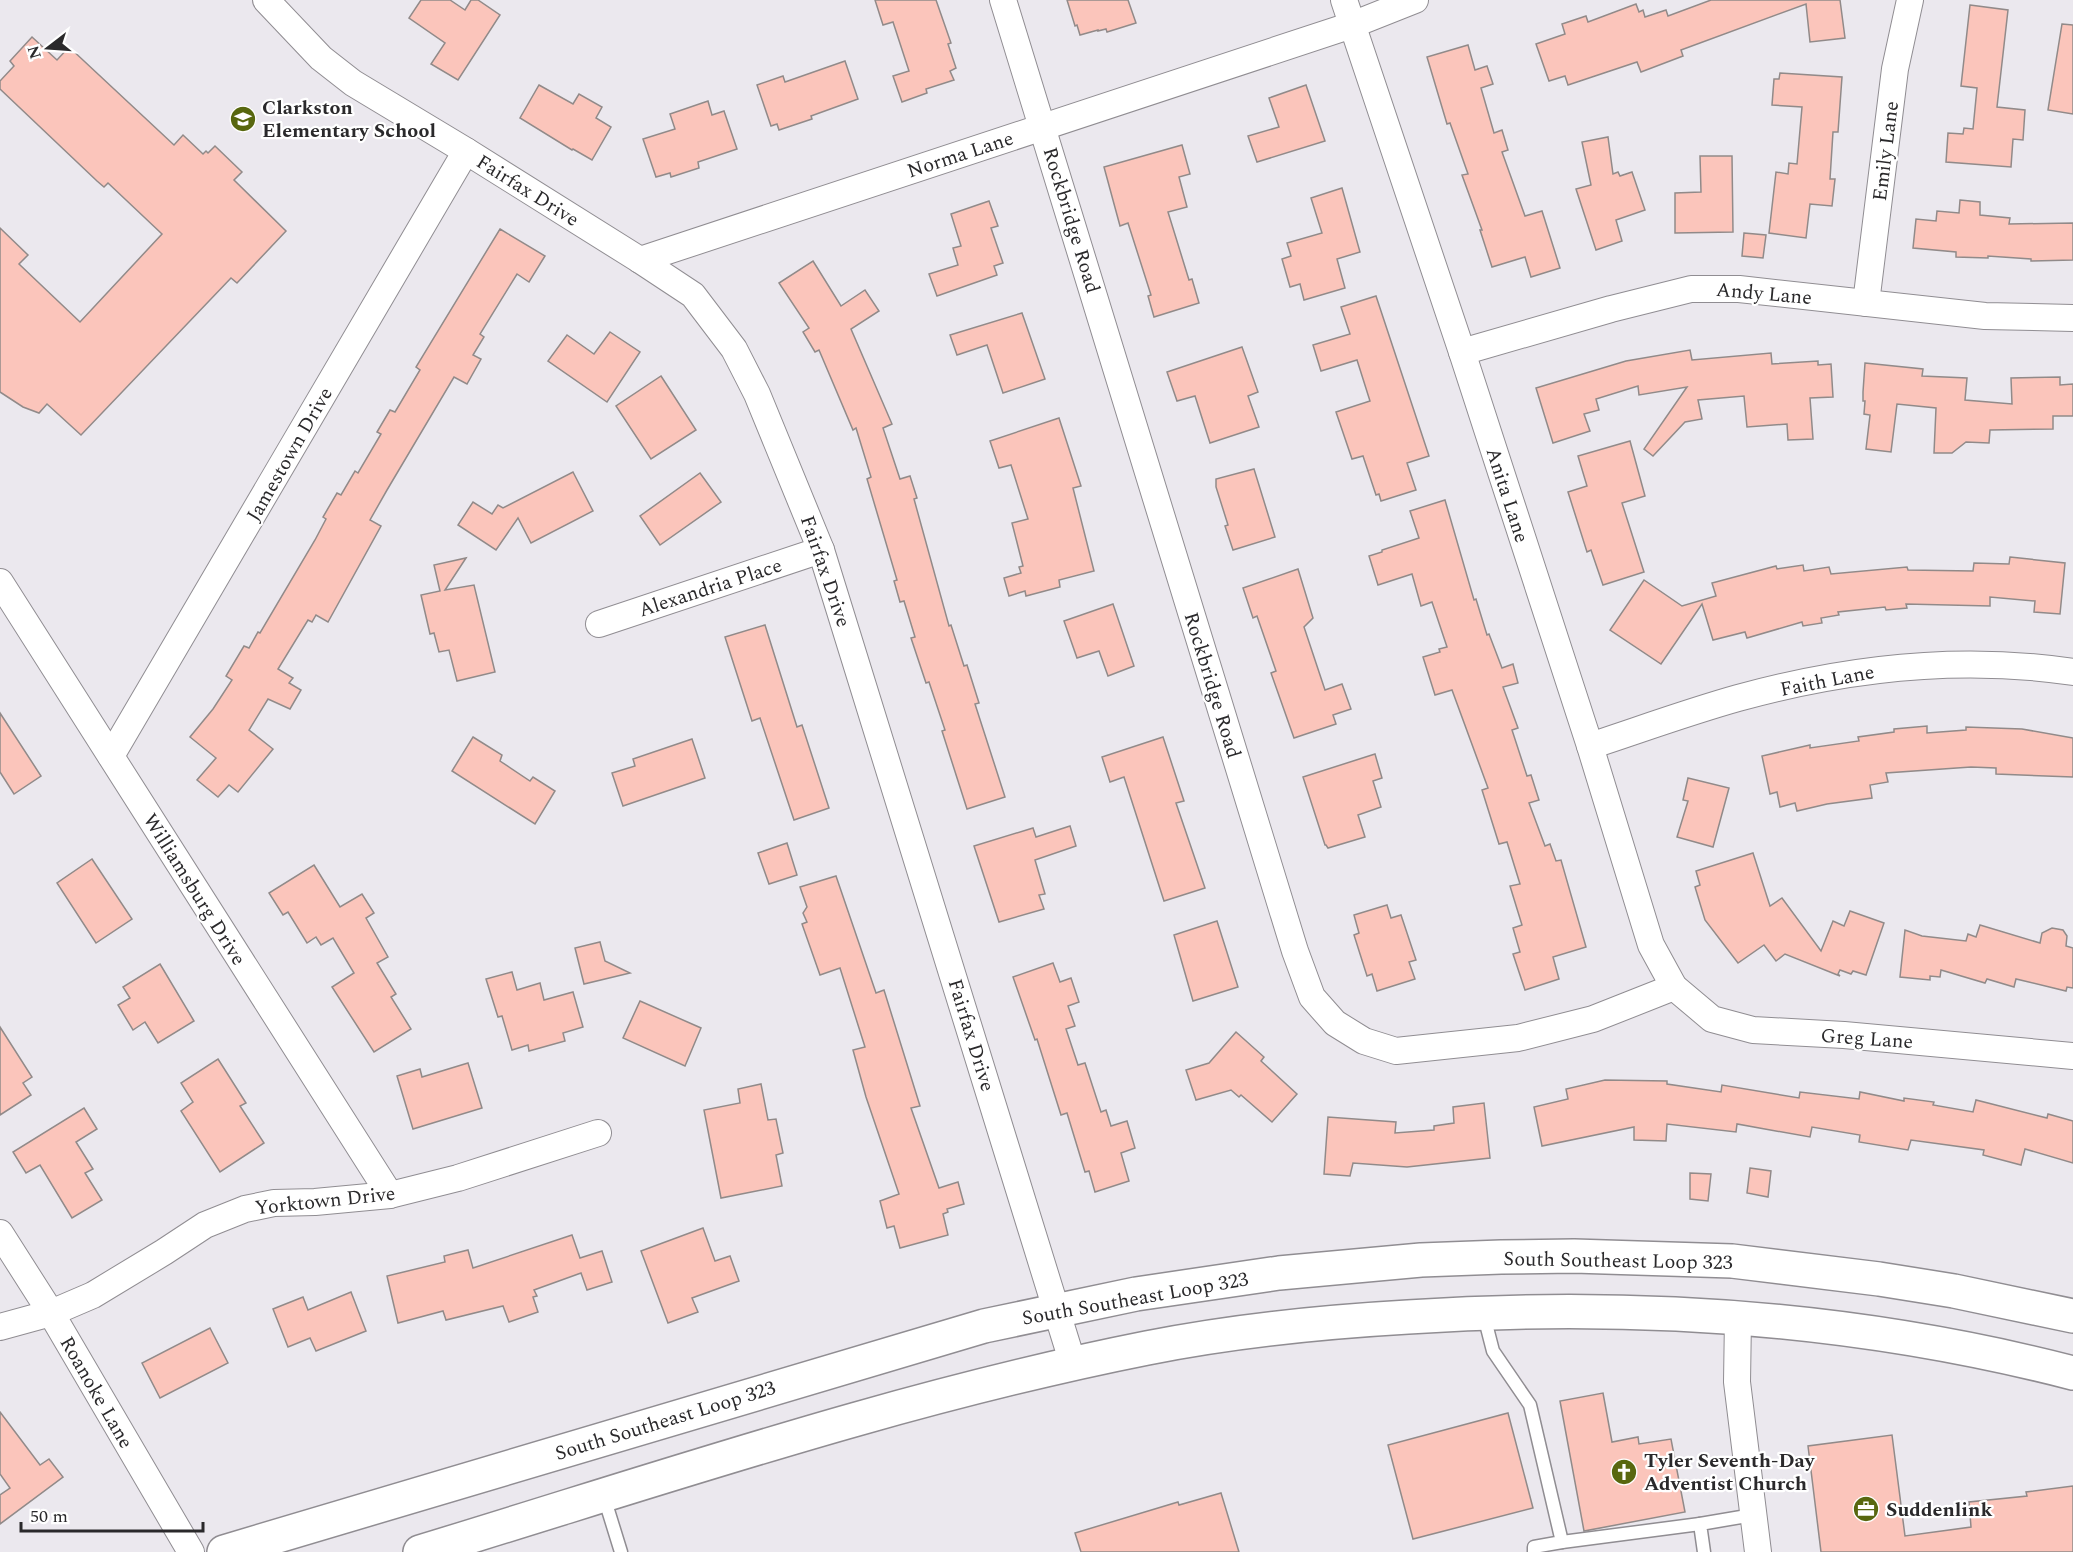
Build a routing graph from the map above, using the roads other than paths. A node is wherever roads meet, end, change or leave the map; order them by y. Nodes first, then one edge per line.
1 (266, 0) edge
2 (1003, 0) edge
3 (1344, 0) edge
4 (1415, 0) edge
5 (1910, 0) edge
6 (1352, 25) junction
7 (1043, 127) junction
8 (466, 151) junction
9 (640, 260) junction
10 (1866, 303) junction
11 (2073, 318) edge
12 (1462, 352) junction
13 (821, 550) junction
14 (0, 582) edge
15 (599, 624) dead end
16 (2073, 672) edge
17 (1590, 746) junction
18 (111, 756) junction
19 (1674, 987) junction
20 (2073, 1056) edge
21 (598, 1133) dead end
22 (390, 1196) junction
23 (0, 1233) edge
24 (1057, 1311) junction
25 (1483, 1312) junction
26 (51, 1313) junction
27 (2073, 1316) edge
28 (1738, 1318) junction
29 (0, 1327) edge
30 (1073, 1364) junction
31 (2073, 1373) edge
32 (604, 1496) junction
33 (1753, 1515) junction
34 (1700, 1524) junction
35 (1562, 1542) junction
36 (191, 1552) edge
37 (224, 1552) edge
38 (420, 1552) edge
39 (621, 1552) edge
40 (1534, 1552) edge
41 (1704, 1552) edge
42 (1758, 1552) edge

1 - 8 street, Fairfax Drive
2 - 7 street, Rockbridge Road
3 - 6 street, Anita Lane
4 - 6 street, Norma Lane
5 - 10 street, Emily Lane
6 - 7 street, Norma Lane
6 - 12 street, Anita Lane
7 - 9 street, Norma Lane
7 - 19 street, Rockbridge Road
8 - 9 street, Fairfax Drive
8 - 18 street, Jamestown Drive
9 - 13 street, Fairfax Drive
10 - 11 street, Andy Lane
10 - 12 street, Andy Lane
12 - 17 street, Anita Lane
13 - 15 street, Alexandria Place
13 - 24 street, Fairfax Drive
14 - 18 street, Williamsburg Drive
16 - 17 street, Faith Lane
17 - 19 street, Anita Lane
18 - 22 street, Williamsburg Drive
19 - 20 street, Greg Lane
21 - 22 street, Yorktown Drive
22 - 26 street, Yorktown Drive
23 - 26 street, Roanoke Lane
24 - 27 highway, South Southeast Loop 323
24 - 30 street, Fairfax Drive
24 - 37 highway, South Southeast Loop 323
25 - 28 highway
25 - 30 highway
25 - 35 lane
26 - 29 street, Yorktown Drive
26 - 36 street, Roanoke Lane
28 - 31 highway
28 - 33 street
30 - 32 highway
32 - 38 highway
32 - 39 lane
33 - 34 lane
33 - 42 street
34 - 35 lane
34 - 41 lane
35 - 40 lane

